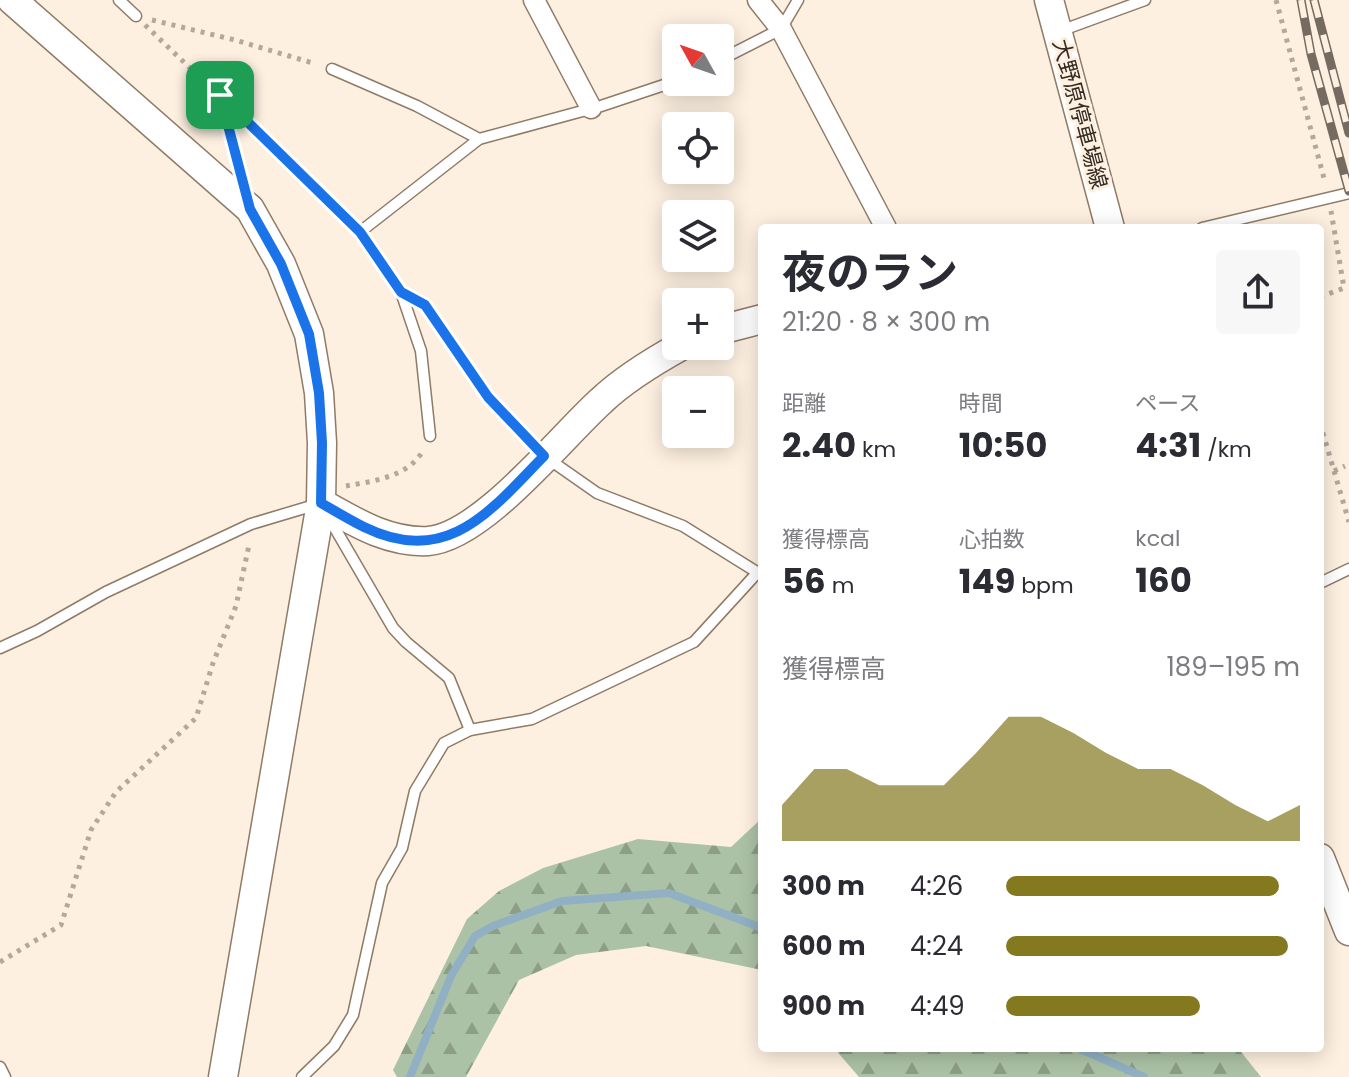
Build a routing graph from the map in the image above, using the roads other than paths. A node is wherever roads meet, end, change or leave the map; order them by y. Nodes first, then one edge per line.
1 (12, 0) edge
2 (119, 0) edge
3 (534, 0) edge
4 (758, 0) edge
5 (798, 0) edge
6 (1049, 0) edge
7 (1145, 0) edge
8 (136, 16) road end
9 (781, 29) junction
10 (1058, 32) junction
11 (734, 53) edge
12 (332, 69) road end
13 (662, 85) edge
14 (591, 108) junction
15 (479, 139) junction
16 (1349, 193) edge
17 (884, 224) edge
18 (1109, 224) edge
19 (1220, 224) edge
20 (758, 320) edge
21 (734, 326) edge
22 (662, 356) edge
23 (430, 436) road end
24 (544, 456) junction
25 (321, 496) junction
26 (1349, 569) edge
27 (758, 573) edge
28 (758, 576) edge
29 (1324, 581) edge
30 (0, 648) edge
31 (470, 730) junction
32 (1324, 868) edge
33 (1349, 931) edge
34 (0, 1067) edge
35 (5, 1077) edge
36 (223, 1077) edge
37 (302, 1077) edge

1 - 25 street
2 - 8 lane
3 - 14 street
4 - 9 street
5 - 9 lane
6 - 10 street, 大野原停車場線
7 - 10 lane
9 - 11 lane
9 - 17 street
10 - 18 street, 大野原停車場線
12 - 15 lane
13 - 14 lane
14 - 15 lane
15 - 23 lane
16 - 19 lane
20 - 21 street
22 - 24 street
24 - 25 street
24 - 27 lane
25 - 30 lane
25 - 31 lane
25 - 36 street
26 - 29 lane
28 - 31 lane
31 - 37 lane
32 - 33 street
34 - 35 lane

